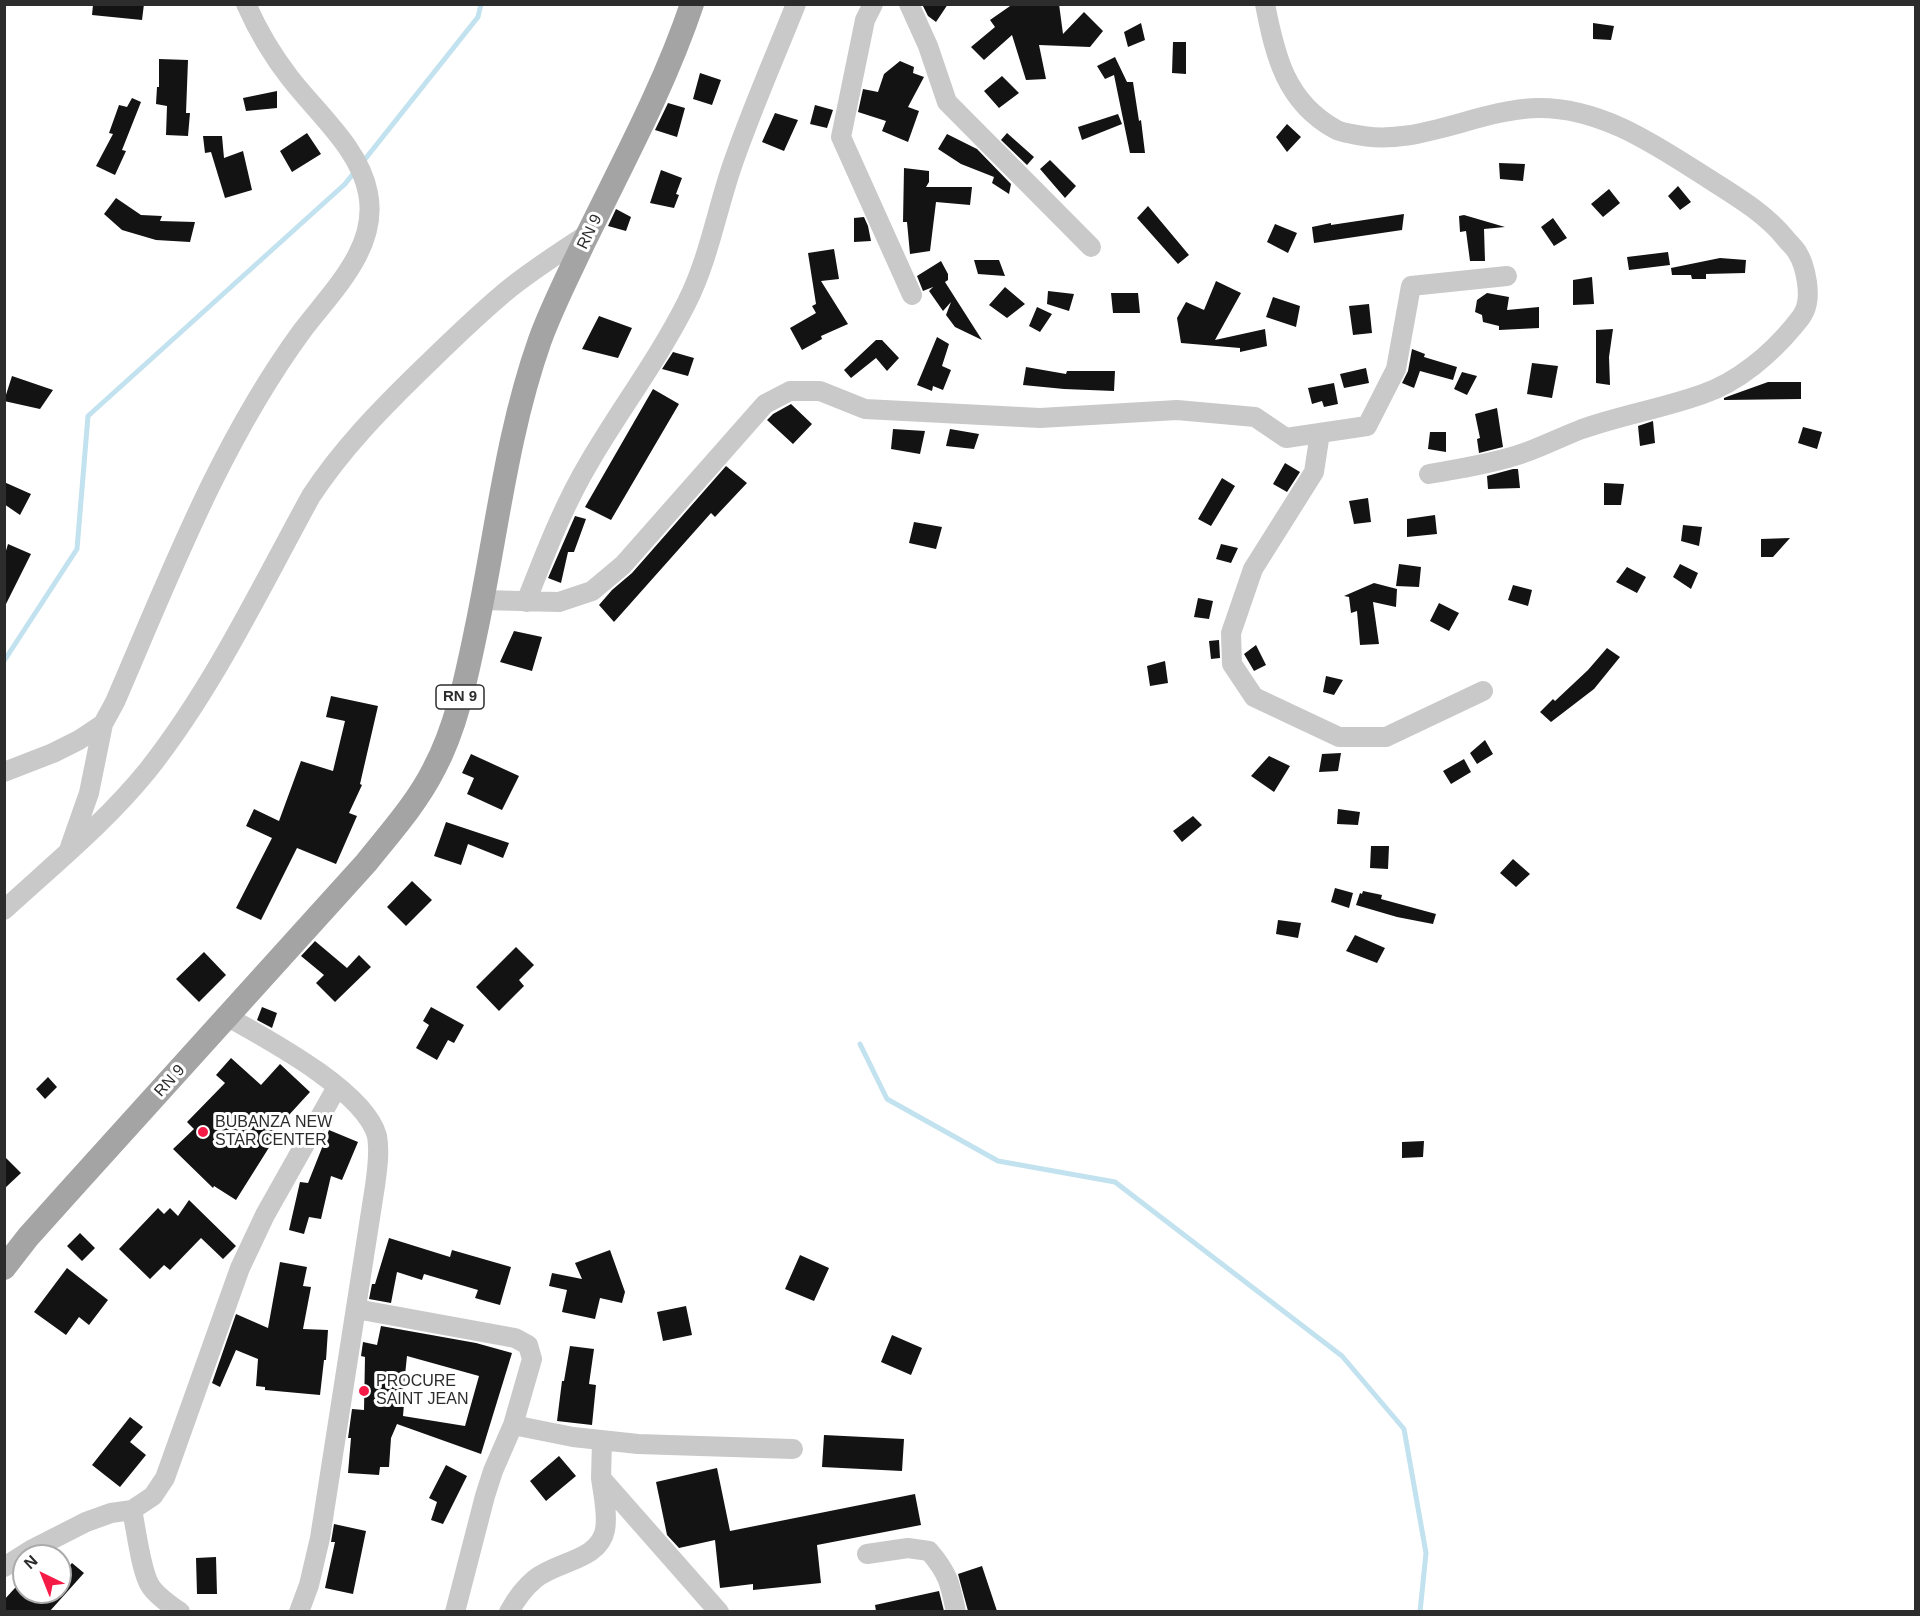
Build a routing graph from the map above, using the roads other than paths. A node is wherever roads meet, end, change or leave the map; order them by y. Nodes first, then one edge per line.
1 (246, 4) edge
2 (692, 4) edge
3 (796, 4) edge
4 (873, 4) edge
5 (909, 4) edge
6 (1265, 4) edge
7 (589, 233) junction
8 (1091, 247) dead end
9 (1507, 276) dead end
10 (912, 296) dead end
11 (1320, 433) junction
12 (1429, 474) dead end
13 (482, 600) junction
14 (526, 602) junction
15 (1484, 691) dead end
16 (103, 724) junction
17 (4, 772) edge
18 (70, 850) junction
19 (4, 910) edge
20 (228, 1017) junction
21 (337, 1087) junction
22 (4, 1268) edge
23 (356, 1309) junction
24 (513, 1425) junction
25 (602, 1441) junction
26 (793, 1449) dead end
27 (601, 1478) junction
28 (132, 1510) junction
29 (867, 1554) dead end
30 (4, 1567) edge
31 (180, 1611) edge
32 (299, 1611) edge
33 (455, 1611) edge
34 (509, 1611) edge
35 (719, 1611) edge
36 (956, 1611) edge

1 - 16 street
2 - 7 main road, RN 9 / RN 9
3 - 14 street
4 - 10 street
5 - 8 street
6 - 12 street
7 - 13 main road, RN 9 / RN 9
7 - 18 street
9 - 11 street
11 - 14 street
11 - 15 street
13 - 14 street
13 - 20 main road, RN 9 / RN 9
16 - 17 street
16 - 18 street
18 - 19 street
20 - 21 street
20 - 22 main road, RN 9 / RN 9
21 - 23 street
21 - 28 street
23 - 24 street
23 - 32 street
24 - 25 street
24 - 33 street
25 - 26 street
25 - 27 street
27 - 34 street
27 - 35 street
28 - 30 street
28 - 31 street
29 - 36 street

